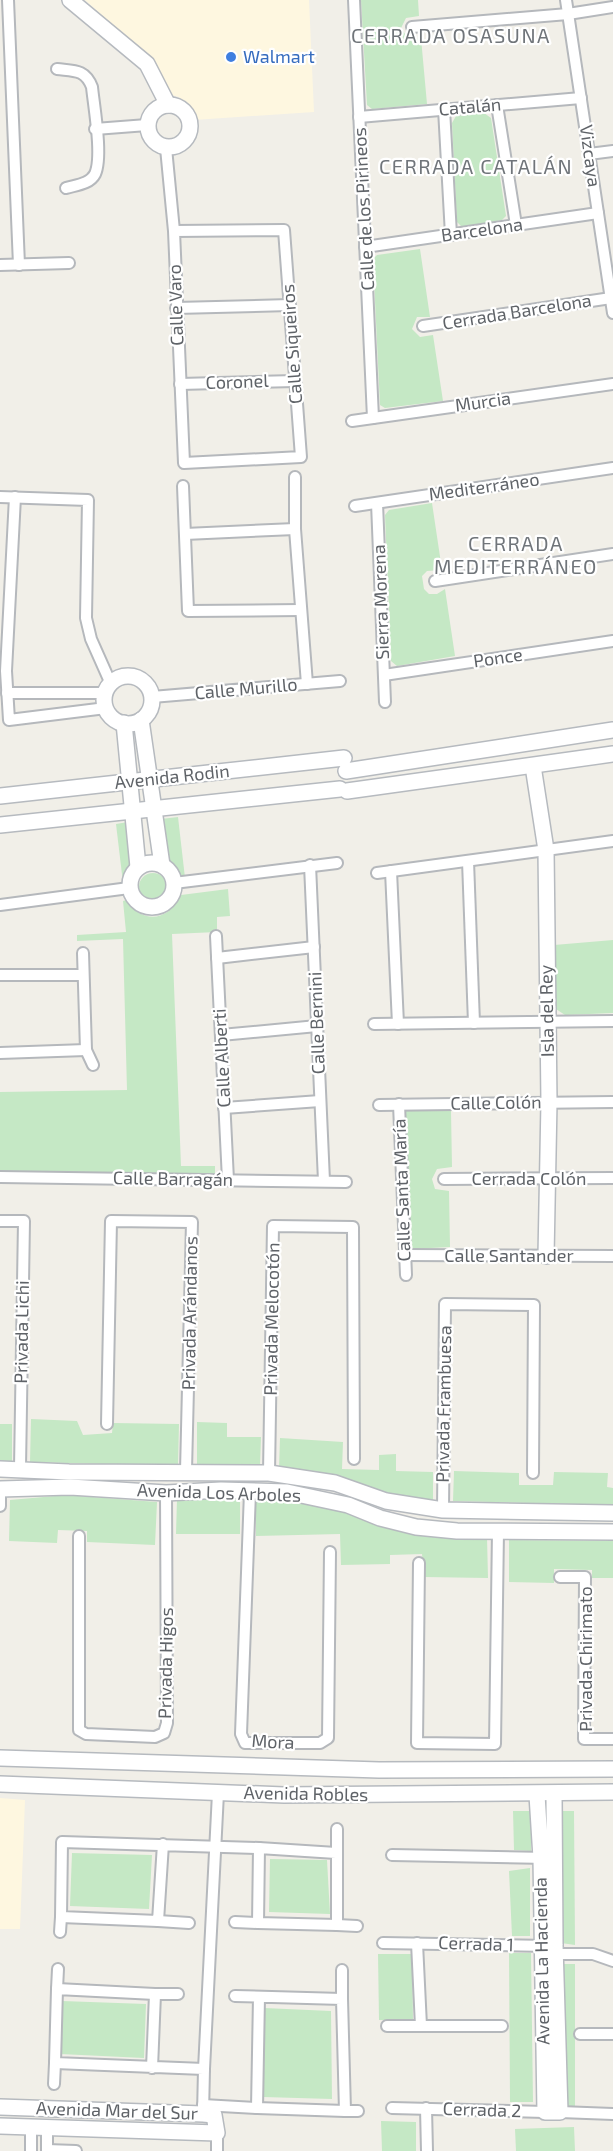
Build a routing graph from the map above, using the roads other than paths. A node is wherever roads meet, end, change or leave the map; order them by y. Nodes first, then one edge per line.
1 (8, 0) edge
2 (70, 0) edge
3 (354, 0) edge
4 (566, 0) edge
5 (613, 7) edge
6 (568, 14) junction
7 (412, 27) dead end
8 (57, 69) dead end
9 (581, 98) junction
10 (168, 105) junction
11 (498, 105) junction
12 (444, 109) junction
13 (359, 117) junction
14 (147, 125) junction
15 (95, 129) junction
16 (166, 148) junction
17 (613, 151) edge
18 (589, 154) junction
19 (66, 188) dead end
20 (598, 213) junction
21 (516, 225) junction
22 (174, 231) junction
23 (451, 235) junction
24 (365, 247) junction
25 (69, 263) dead end
26 (0, 265) edge
27 (20, 265) junction
28 (611, 298) junction
29 (290, 305) junction
30 (176, 308) junction
31 (613, 313) edge
32 (423, 326) dead end
33 (295, 381) junction
34 (180, 384) junction
35 (613, 384) edge
36 (373, 418) junction
37 (352, 421) dead end
38 (184, 463) joint
39 (613, 468) edge
40 (295, 477) dead end
41 (183, 486) dead end
42 (0, 496) edge
43 (15, 497) junction
44 (377, 503) junction
45 (355, 506) dead end
46 (295, 529) junction
47 (185, 534) junction
48 (613, 554) edge
49 (435, 581) dead end
50 (301, 610) junction
51 (613, 641) edge
52 (384, 675) junction
53 (340, 681) dead end
54 (307, 684) junction
55 (7, 693) junction
56 (108, 695) junction
57 (152, 697) junction
58 (385, 702) dead end
59 (141, 720) junction
60 (124, 723) junction
61 (613, 730) edge
62 (613, 754) edge
63 (408, 761) junction
64 (533, 766) junction
65 (150, 780) junction
66 (130, 782) junction
67 (412, 782) junction
68 (0, 796) edge
69 (154, 809) junction
70 (132, 811) junction
71 (0, 825) edge
72 (613, 841) edge
73 (546, 850) junction
74 (468, 861) junction
75 (337, 863) dead end
76 (162, 865) junction
77 (310, 865) junction
78 (138, 867) junction
79 (391, 871) junction
80 (377, 873) dead end
81 (174, 883) junction
82 (129, 888) junction
83 (0, 905) edge
84 (216, 936) dead end
85 (314, 947) junction
86 (83, 953) dead end
87 (217, 958) junction
88 (0, 975) edge
89 (82, 975) junction
90 (613, 1021) edge
91 (547, 1022) junction
92 (474, 1023) junction
93 (374, 1024) dead end
94 (398, 1024) junction
95 (317, 1026) junction
96 (221, 1035) junction
97 (86, 1050) junction
98 (0, 1053) edge
99 (93, 1065) dead end
100 (320, 1101) junction
101 (549, 1102) junction
102 (613, 1102) edge
103 (399, 1104) junction
104 (379, 1105) dead end
105 (225, 1108) junction
106 (0, 1177) edge
107 (444, 1179) dead end
108 (613, 1179) edge
109 (228, 1180) junction
110 (548, 1180) junction
111 (324, 1181) junction
112 (346, 1182) dead end
113 (0, 1221) edge
114 (406, 1255) junction
115 (546, 1256) junction
116 (613, 1256) edge
117 (406, 1275) dead end
118 (107, 1424) dead end
119 (354, 1459) dead end
120 (20, 1468) junction
121 (0, 1469) edge
122 (186, 1471) junction
123 (221, 1473) junction
124 (269, 1473) junction
125 (533, 1473) dead end
126 (70, 1479) junction
127 (0, 1489) edge
128 (220, 1490) junction
129 (250, 1492) junction
130 (166, 1493) junction
131 (386, 1501) junction
132 (0, 1506) edge
133 (443, 1509) junction
134 (548, 1512) junction
135 (613, 1513) edge
136 (380, 1518) junction
137 (498, 1531) junction
138 (547, 1531) junction
139 (613, 1532) edge
140 (80, 1536) dead end
141 (330, 1552) dead end
142 (419, 1563) dead end
143 (561, 1577) dead end
144 (613, 1739) edge
145 (0, 1758) edge
146 (613, 1769) edge
147 (0, 1784) edge
148 (613, 1792) edge
149 (218, 1793) junction
150 (554, 1794) junction
151 (537, 1795) junction
152 (337, 1829) dead end
153 (164, 1844) junction
154 (216, 1845) junction
155 (259, 1848) junction
156 (336, 1853) junction
157 (392, 1855) dead end
158 (548, 1858) junction
159 (61, 1917) junction
160 (158, 1921) junction
161 (234, 1922) dead end
162 (189, 1923) dead end
163 (258, 1923) junction
164 (337, 1924) junction
165 (357, 1926) dead end
166 (60, 1932) dead end
167 (384, 1943) dead end
168 (417, 1943) junction
169 (548, 1950) junction
170 (613, 1961) edge
171 (58, 1968) dead end
172 (342, 1970) dead end
173 (57, 1989) junction
174 (155, 1994) junction
175 (178, 1994) dead end
176 (234, 1996) dead end
177 (259, 1997) junction
178 (342, 1999) junction
179 (387, 2026) dead end
180 (421, 2026) junction
181 (502, 2026) dead end
182 (580, 2034) dead end
183 (613, 2034) edge
184 (55, 2063) junction
185 (152, 2068) junction
186 (204, 2069) junction
187 (54, 2084) dead end
188 (0, 2107) edge
189 (24, 2107) junction
190 (257, 2108) junction
191 (392, 2108) dead end
192 (426, 2108) junction
193 (203, 2110) junction
194 (345, 2110) junction
195 (358, 2111) dead end
196 (553, 2112) junction
197 (613, 2114) edge
198 (0, 2126) edge
199 (27, 2127) junction
200 (47, 2127) junction
201 (217, 2133) junction
202 (47, 2150) edge
203 (31, 2151) edge
204 (76, 2151) edge
205 (217, 2151) edge
206 (427, 2151) edge

1 - 27 street
2 - 10 street
3 - 13 street, Calle de los Pirineos
4 - 6 street, Vizcaya
5 - 6 street
6 - 7 street
6 - 9 street, Vizcaya
8 - 15 street
9 - 11 street, Catalán
9 - 18 street, Vizcaya
10 - 14 street
10 - 16 street
11 - 12 street, Catalán
11 - 21 street
12 - 13 street, Catalán
12 - 23 street
13 - 24 street, Calle de los Pirineos
14 - 15 street
14 - 16 street
15 - 19 street
16 - 22 street, Calle Varo
17 - 18 street
18 - 20 street, Vizcaya
20 - 21 street, Barcelona
20 - 28 street, Vizcaya
21 - 23 street, Barcelona
22 - 29 street, Calle Siqueiros
22 - 30 street, Calle Varo
23 - 24 street, Barcelona
24 - 36 street, Calle de los Pirineos
25 - 27 street
26 - 27 street
28 - 31 street, Vizcaya
28 - 32 street, Cerrada Barcelona
29 - 30 street
29 - 33 street, Calle Siqueiros
30 - 34 street, Calle Varo
33 - 34 street, Coronel
33 - 38 street, Calle Siqueiros
34 - 38 street, Calle Varo
35 - 36 street, Murcia
36 - 37 street, Murcia
39 - 44 street, Mediterráneo
40 - 46 street
41 - 47 street
42 - 43 street
43 - 55 street
43 - 56 street
44 - 45 street, Mediterráneo
44 - 52 street, Sierra Morena
46 - 47 street
46 - 50 street
47 - 50 street
48 - 49 street
50 - 54 street
51 - 52 street, Ponce
52 - 58 street, Sierra Morena
53 - 54 street, Calle Murillo
54 - 57 street, Calle Murillo
55 - 56 street
55 - 56 street
56 - 57 street
56 - 60 street
57 - 59 street
59 - 60 street
59 - 65 street
60 - 66 street
61 - 63 street, Avenida Rodin
62 - 64 street, Avenida Rodin
63 - 65 street, Avenida Rodin
63 - 67 street
64 - 67 street, Avenida Rodin
64 - 73 street, Isla del Rey
65 - 66 street, Avenida Rodin
65 - 69 street
66 - 68 street, Avenida Rodin
66 - 70 street
67 - 69 street, Avenida Rodin
69 - 70 street, Avenida Rodin
69 - 76 street
70 - 71 street, Avenida Rodin
70 - 78 street
72 - 73 street
73 - 74 street
73 - 91 street, Isla del Rey
74 - 79 street
74 - 92 street
75 - 77 street
76 - 78 street
76 - 81 street
77 - 81 street
77 - 85 street, Calle Bernini
78 - 82 street
79 - 80 street
79 - 94 street
81 - 82 street
82 - 83 street
84 - 87 street, Calle Alberti
85 - 87 street
85 - 95 street, Calle Bernini
86 - 89 street
87 - 96 street, Calle Alberti
88 - 89 street
89 - 97 street
90 - 91 street
91 - 92 street
91 - 101 street, Isla del Rey
92 - 94 street
93 - 94 street
95 - 96 street
95 - 100 street, Calle Bernini
96 - 105 street, Calle Alberti
97 - 98 street
97 - 99 street
100 - 105 street
100 - 111 street, Calle Bernini
101 - 102 street, Calle Colón
101 - 103 street, Calle Colón
101 - 110 street, Isla del Rey
103 - 104 street, Calle Colón
103 - 114 street, Calle Santa María
105 - 109 street, Calle Alberti
106 - 109 street, Calle Barragán
107 - 110 street, Cerrada Colón
108 - 110 street, Cerrada Colón
109 - 111 street, Calle Barragán
110 - 115 street, Isla del Rey
111 - 112 street, Calle Barragán
113 - 120 street, Privada Lichi
114 - 115 street, Calle Santander
114 - 117 street, Calle Santa María
115 - 116 street, Calle Santander
118 - 122 street, Privada Arándanos
119 - 124 street, Privada Melocotón
120 - 121 street, Avenida Los Arboles
120 - 126 street, Avenida Los Arboles
122 - 123 street, Avenida Los Arboles
122 - 126 street, Avenida Los Arboles
123 - 124 street, Avenida Los Arboles
123 - 128 street
124 - 131 street, Avenida Los Arboles
125 - 133 street, Privada Frambuesa
126 - 127 street, Avenida Los Arboles
126 - 130 street, Avenida Los Arboles
127 - 132 street
128 - 129 street, Avenida Los Arboles
128 - 130 street, Avenida Los Arboles
129 - 136 street, Avenida Los Arboles
129 - 141 street, Mora
130 - 140 street, Privada Higos
131 - 133 street, Avenida Los Arboles
131 - 136 street
133 - 134 street, Avenida Los Arboles
134 - 135 street, Avenida Los Arboles
134 - 138 street
136 - 137 street, Avenida Los Arboles
137 - 138 street, Avenida Los Arboles
137 - 142 street
138 - 139 street, Avenida Los Arboles
143 - 144 street, Privada Chirimato
145 - 146 street, Avenida Robles
147 - 149 street, Avenida Robles
148 - 150 street, Avenida Robles
149 - 151 street, Avenida Robles
149 - 154 street
150 - 151 street, Avenida Robles
150 - 158 street
151 - 158 street, Avenida La Hacienda
152 - 156 street
153 - 154 street
153 - 159 street
153 - 160 street
154 - 155 street
154 - 186 street
155 - 156 street
155 - 163 street
156 - 164 street
157 - 158 street
158 - 169 street, Avenida La Hacienda
159 - 160 street
159 - 166 street
160 - 162 street
161 - 163 street
163 - 164 street
164 - 165 street
167 - 168 street
168 - 169 street, Cerrada 1
168 - 180 street, Cerrada 1
169 - 170 street, Cerrada 1
169 - 196 street, Avenida La Hacienda
171 - 173 street
172 - 178 street
173 - 174 street
173 - 184 street
174 - 175 street
174 - 185 street
176 - 177 street
177 - 178 street
177 - 190 street
178 - 194 street
179 - 180 street
180 - 181 street
182 - 183 street
184 - 185 street
184 - 187 street
185 - 186 street
186 - 193 street
188 - 189 street, Avenida Mar del Sur
189 - 193 street, Avenida Mar del Sur
189 - 199 street
190 - 193 street
190 - 194 street
191 - 192 street
192 - 196 street, Cerrada 2
192 - 206 street, Cerrada 2
193 - 201 street, Avenida Mar del Sur
194 - 195 street
196 - 197 street, Cerrada 2
198 - 199 street, Avenida Mar del Sur
199 - 200 street, Avenida Mar del Sur
199 - 203 street
200 - 201 street, Avenida Mar del Sur
200 - 202 street
201 - 205 street
202 - 204 street

